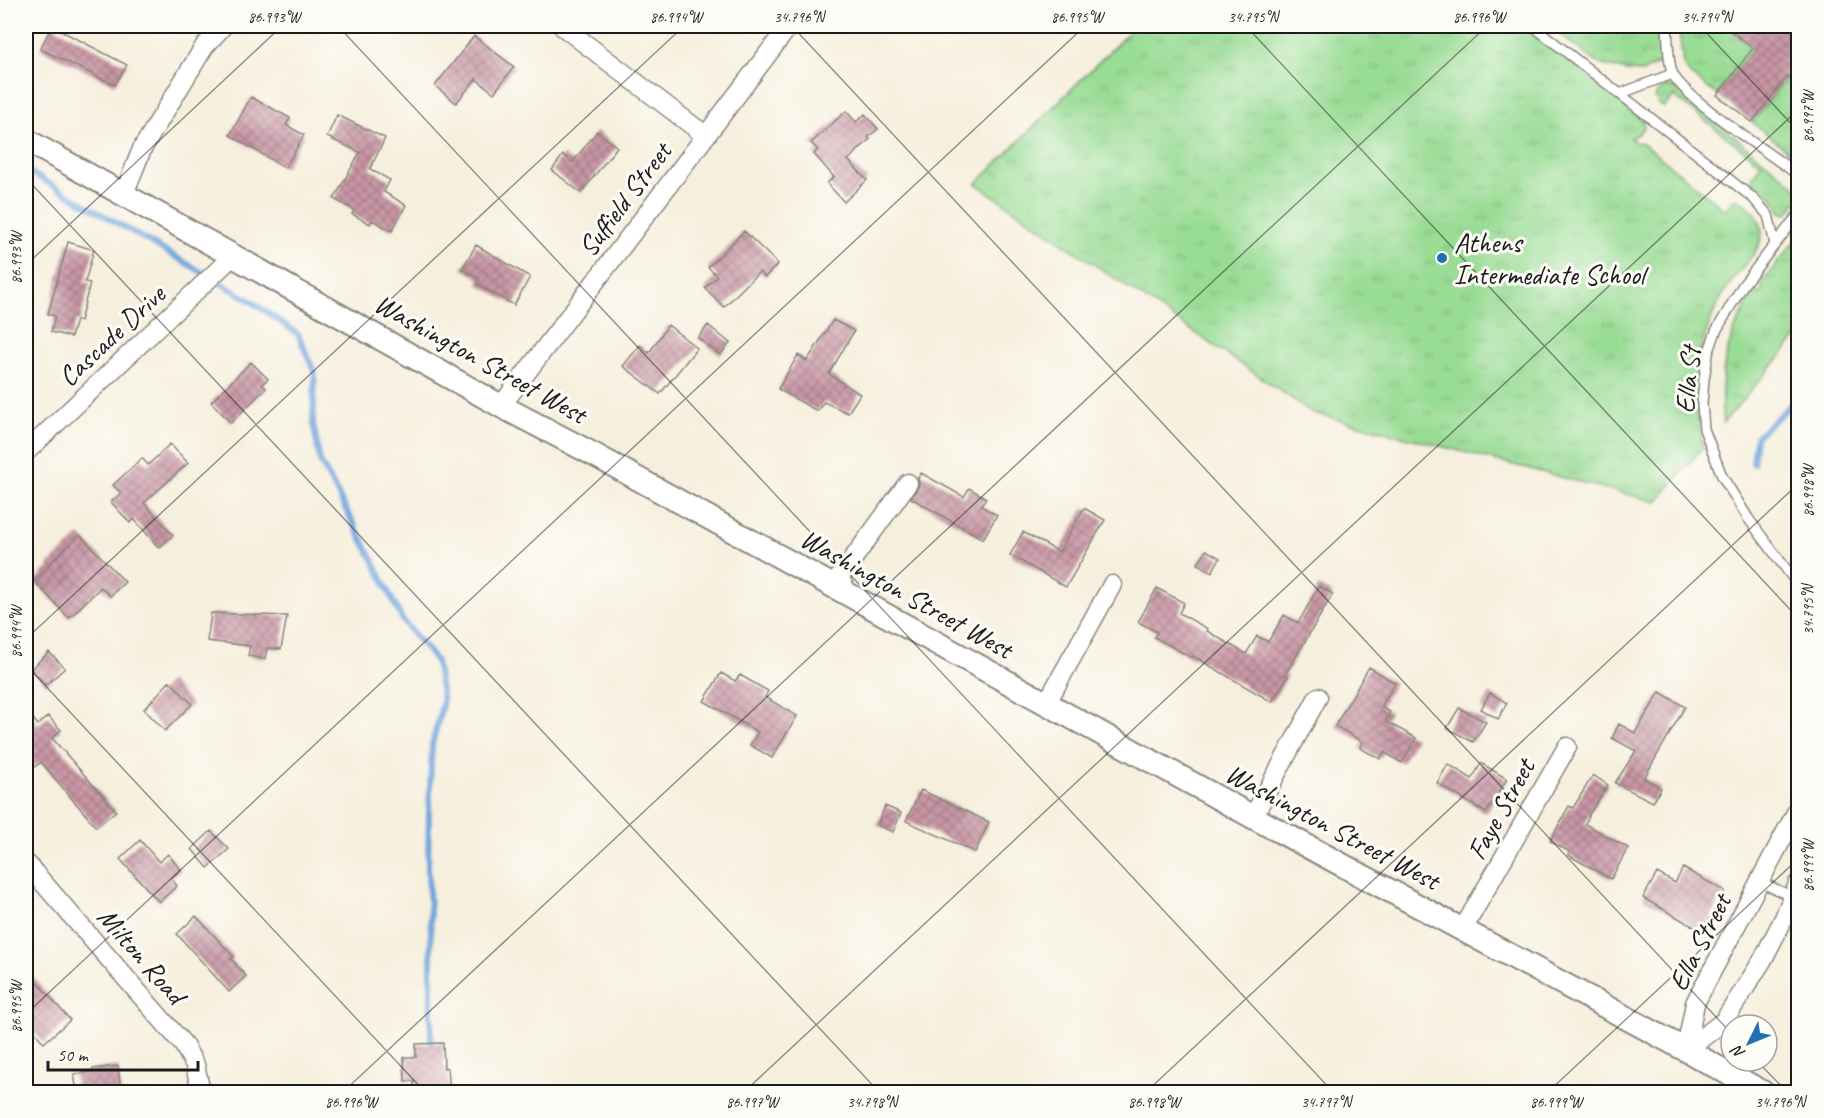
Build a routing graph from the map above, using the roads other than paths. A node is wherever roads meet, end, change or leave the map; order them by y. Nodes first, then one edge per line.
1 (223, 26) edge
2 (562, 26) edge
3 (789, 26) edge
4 (1533, 26) edge
5 (1667, 26) edge
6 (1672, 74) junction
7 (1619, 94) junction
8 (706, 136) junction
9 (26, 140) edge
10 (1798, 175) edge
11 (124, 194) junction
12 (1798, 215) edge
13 (1775, 244) junction
14 (233, 256) junction
15 (501, 406) junction
16 (26, 452) edge
17 (908, 483) dead end
18 (1112, 585) dead end
19 (1798, 585) edge
20 (849, 596) junction
21 (1318, 697) dead end
22 (1046, 704) junction
23 (1567, 747) dead end
24 (1798, 809) edge
25 (1253, 817) junction
26 (26, 863) edge
27 (1760, 882) junction
28 (1796, 890) edge
29 (1464, 929) junction
30 (1686, 1050) junction
31 (201, 1092) edge
32 (1762, 1092) edge

1 - 11 street
2 - 8 street
3 - 8 street, Suffield Street
4 - 7 lane
5 - 6 lane
6 - 7 lane
6 - 10 lane
7 - 13 lane
8 - 15 street, Suffield Street
9 - 11 street, Washington Street West
11 - 14 street, Washington Street West
12 - 13 lane, Ella St
13 - 19 lane, Ella St
14 - 15 street, Washington Street West
14 - 16 street, Cascade Drive
15 - 20 street, Washington Street West
17 - 20 street
18 - 22 street
20 - 22 street, Washington Street West
21 - 25 street
22 - 25 street, Washington Street West
23 - 29 street, Faye Street
24 - 27 street, Ella Street
25 - 29 street, Washington Street West
26 - 31 street, Milton Road
27 - 28 lane
27 - 30 street, Ella Street
28 - 30 street, Ella Street
29 - 30 street, Washington Street West
30 - 32 street, Washington Street West

